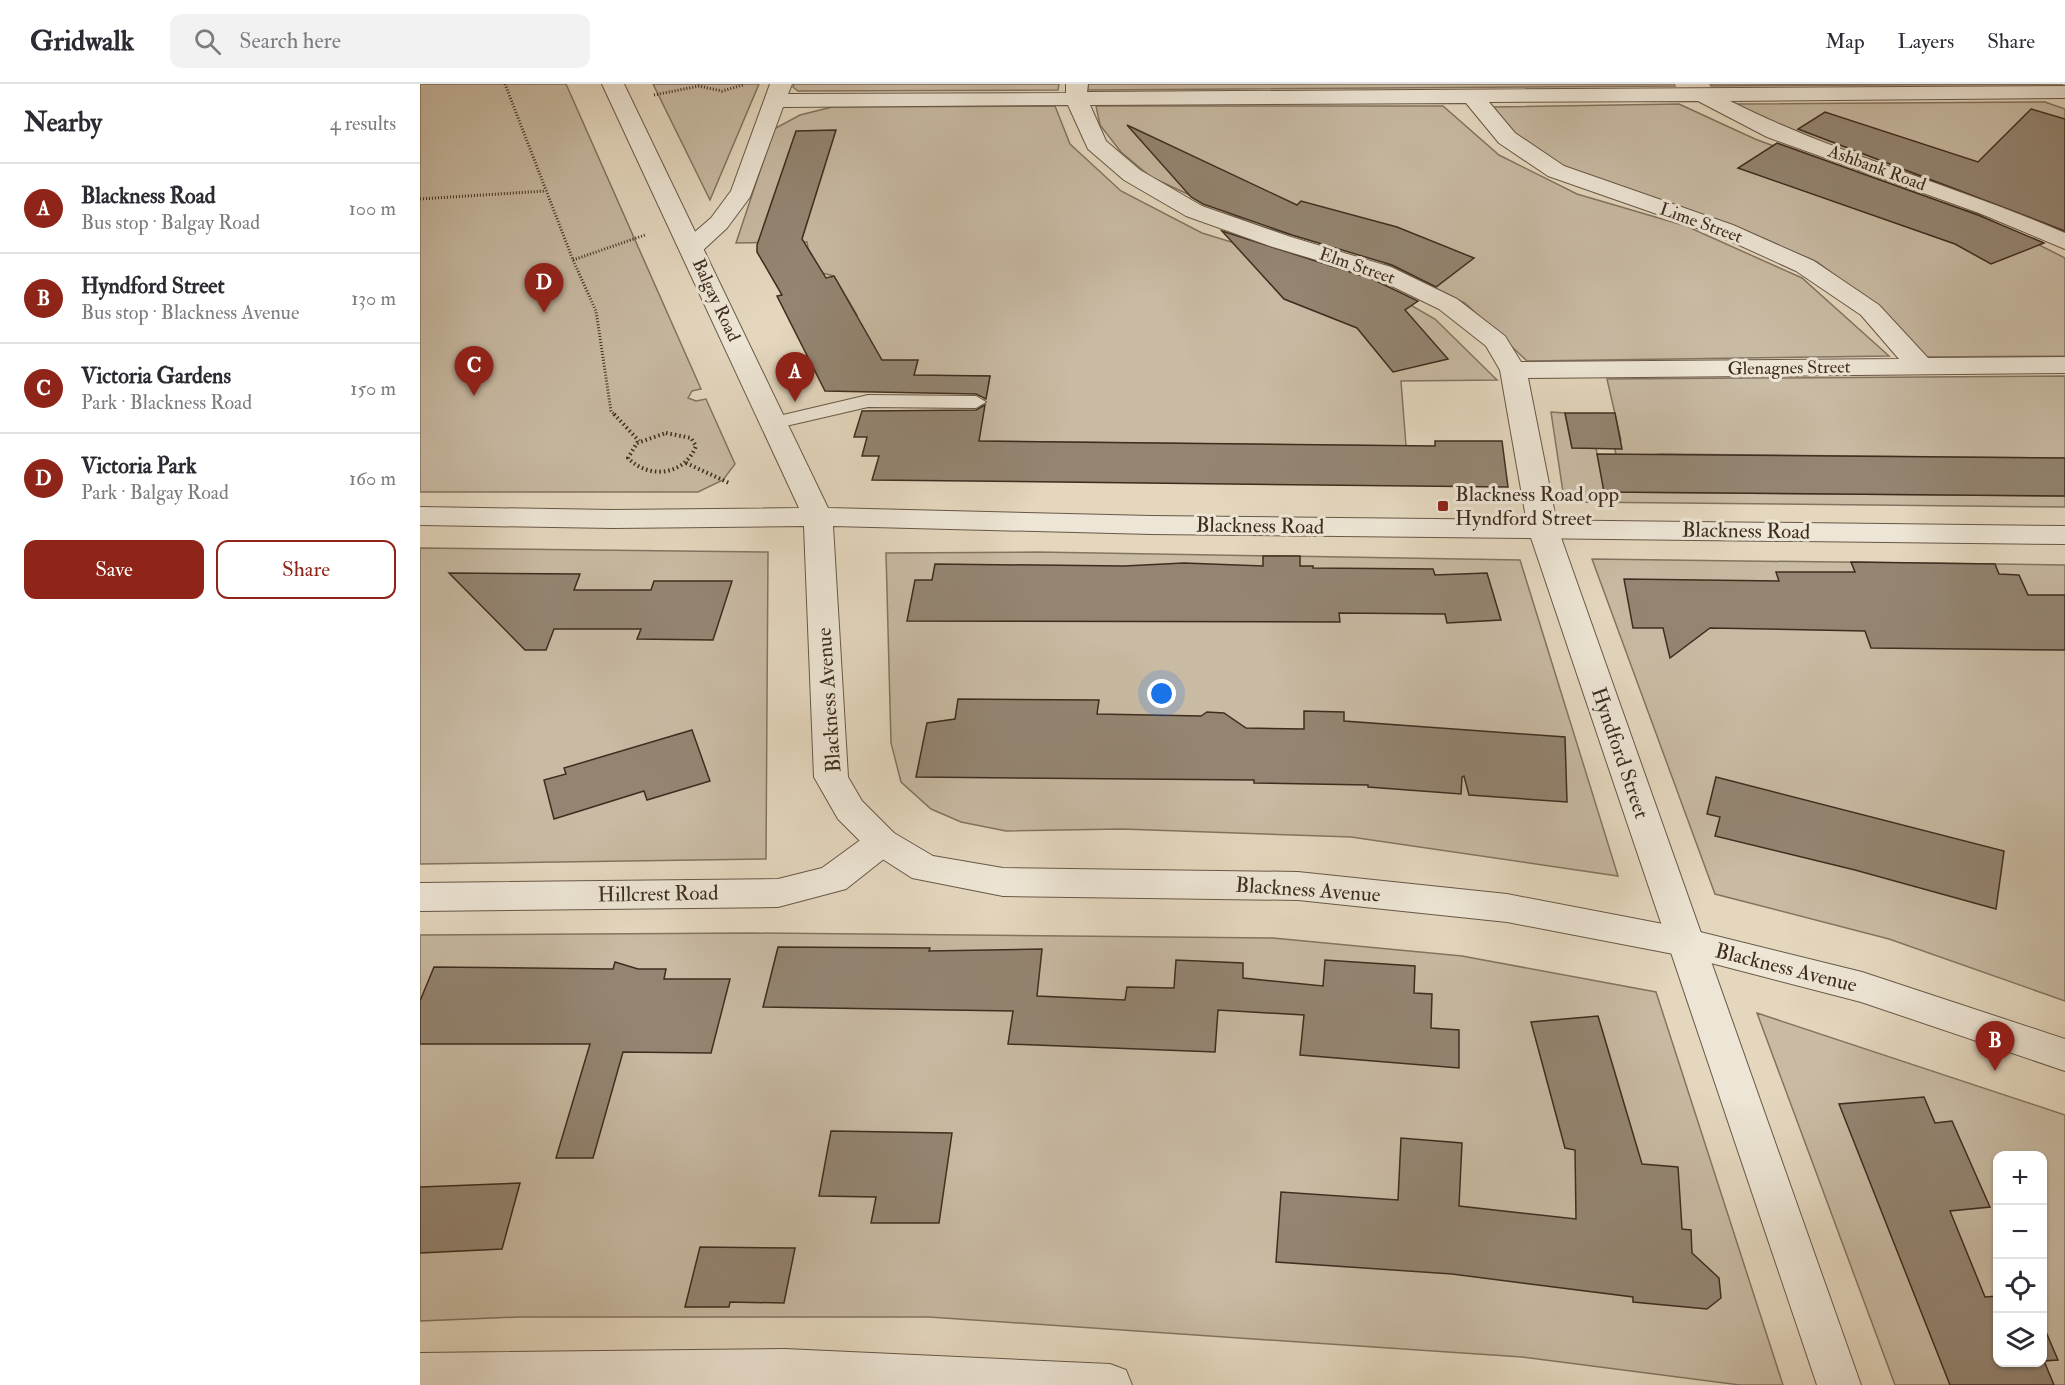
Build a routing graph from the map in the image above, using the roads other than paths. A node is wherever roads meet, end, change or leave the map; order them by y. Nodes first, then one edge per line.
1 (1698, 89) edge
2 (1076, 91) edge
3 (2065, 92) edge
4 (617, 93) edge
5 (777, 93) edge
6 (1472, 96) junction
7 (686, 238) junction
8 (2065, 242) edge
9 (2065, 365) edge
10 (1921, 367) junction
11 (1514, 370) junction
12 (976, 402) dead end
13 (773, 423) junction
14 (420, 516) edge
15 (818, 517) junction
16 (1543, 529) junction
17 (2065, 535) edge
18 (882, 842) junction
19 (420, 897) edge
20 (1684, 942) junction
21 (2065, 1055) edge
22 (420, 1374) edge
23 (1110, 1385) edge
24 (1839, 1385) edge

1 - 3 street
1 - 6 street
1 - 8 street, Ashbank Road
2 - 5 street
2 - 6 street
2 - 11 street, Elm Street
4 - 7 street, Balgay Road
5 - 7 street
6 - 10 street, Lime Street
7 - 13 street, Balgay Road
9 - 10 street, Glenagnes Street
10 - 11 street, Glenagnes Street
11 - 16 street, Elm Street
12 - 13 lane
13 - 15 street, Balgay Road
14 - 15 street, Blackness Road
15 - 16 street, Blackness Road
15 - 18 street, Blackness Avenue
16 - 17 street, Blackness Road
16 - 20 street, Hyndford Street
18 - 19 street, Hillcrest Road
18 - 20 street, Blackness Avenue
20 - 21 street, Blackness Avenue
20 - 24 street, Hyndford Street
22 - 23 street

